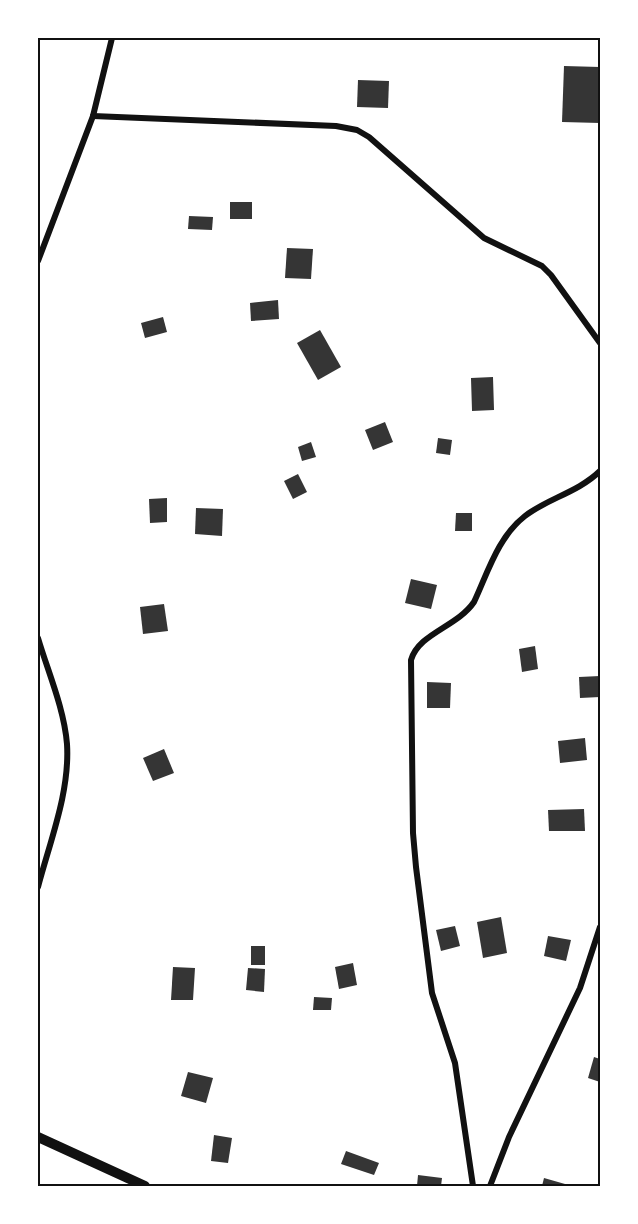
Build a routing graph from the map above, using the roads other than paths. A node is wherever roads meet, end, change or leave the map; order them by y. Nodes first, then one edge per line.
1 (112, 38) edge
2 (93, 116) junction
3 (38, 261) edge
4 (600, 343) edge
5 (600, 471) edge
6 (38, 638) edge
7 (38, 887) edge
8 (600, 927) edge
9 (38, 1137) edge
10 (145, 1186) edge
11 (473, 1186) edge
12 (490, 1186) edge

1 - 2 street
2 - 3 street
2 - 4 street
5 - 11 street
6 - 7 street
8 - 12 street
9 - 10 street

